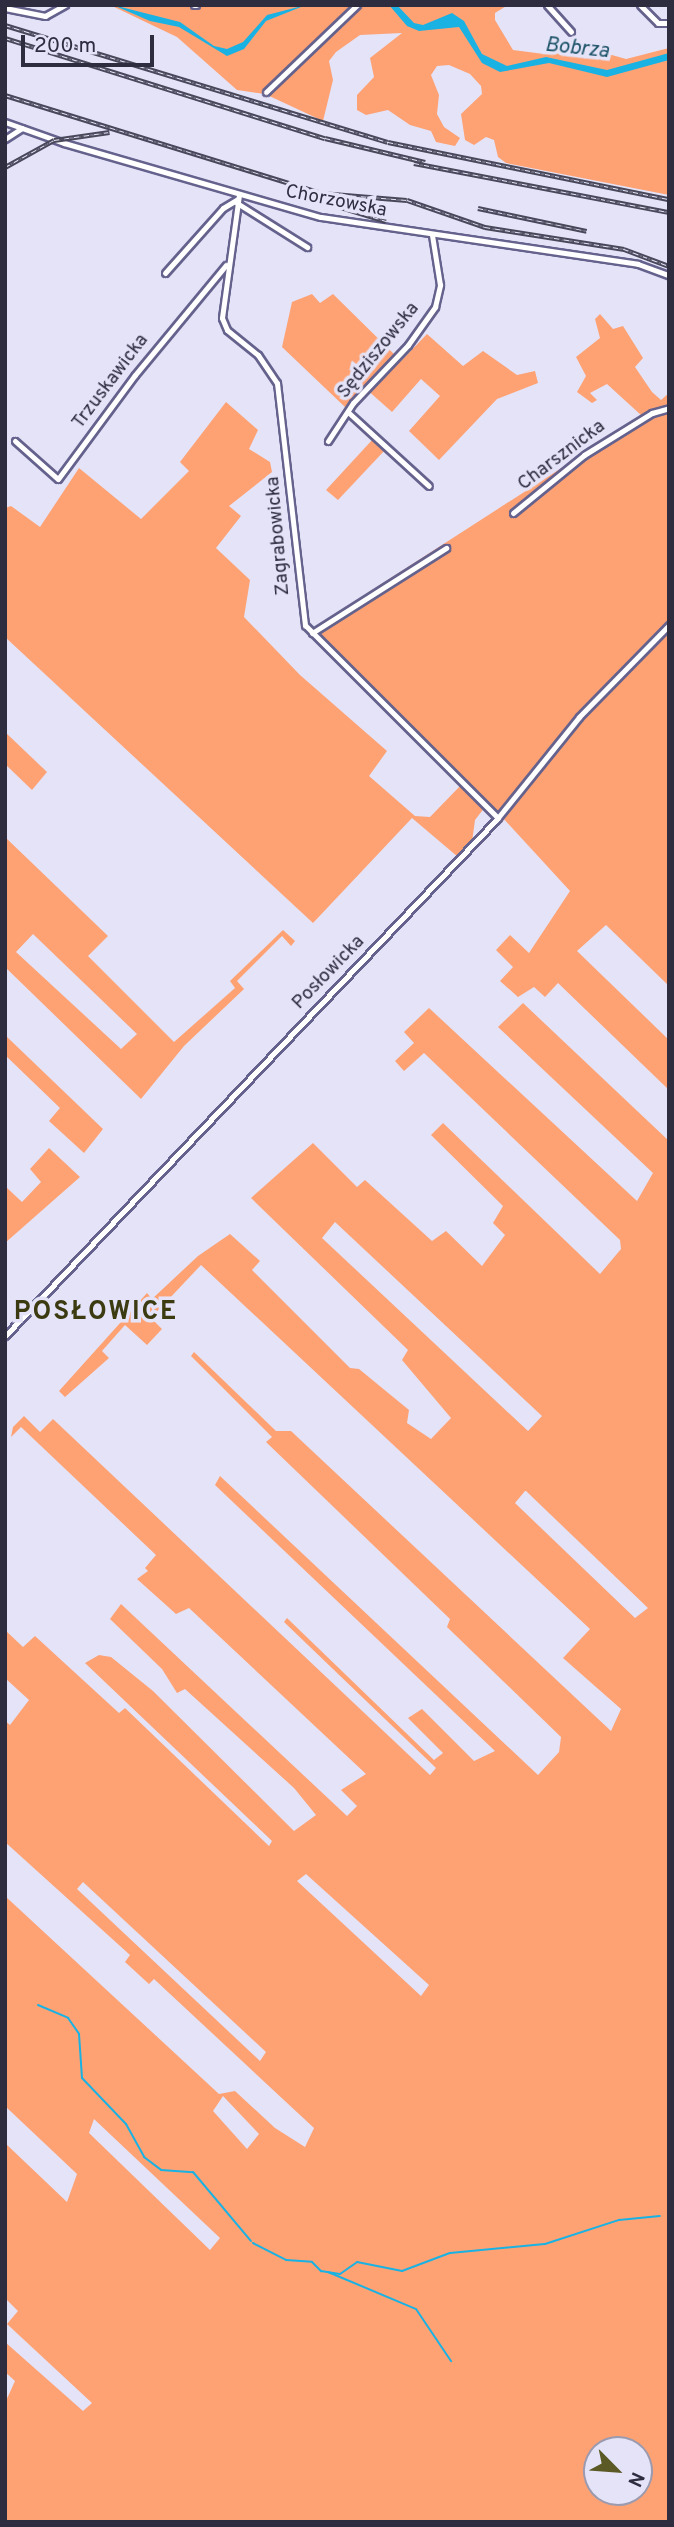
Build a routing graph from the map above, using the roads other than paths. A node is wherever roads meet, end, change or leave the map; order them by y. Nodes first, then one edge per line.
1 (65, 5) edge
2 (357, 5) edge
3 (547, 5) edge
4 (640, 5) edge
5 (5, 8) edge
6 (669, 23) edge
7 (571, 32) dead end
8 (266, 92) dead end
9 (5, 122) edge
10 (22, 128) junction
11 (5, 139) edge
12 (238, 199) junction
13 (432, 235) junction
14 (307, 247) dead end
15 (228, 262) junction
16 (165, 273) dead end
17 (669, 275) edge
18 (669, 408) edge
19 (349, 413) junction
20 (15, 441) dead end
21 (328, 441) dead end
22 (429, 486) dead end
23 (513, 513) dead end
24 (446, 548) dead end
25 (669, 625) edge
26 (312, 633) junction
27 (498, 818) junction
28 (5, 1336) edge

1 - 5 street
2 - 8 street
3 - 7 street
4 - 6 street
9 - 10 street, Chorzowska
10 - 11 street
10 - 12 street, Chorzowska
12 - 13 street, Chorzowska
12 - 14 street
12 - 15 street, Zagrabowicka
12 - 16 street
13 - 17 street, Chorzowska
13 - 19 street, Sędziszowska
15 - 20 street, Trzuskawicka
15 - 26 street, Zagrabowicka
18 - 23 street, Charsznicka
19 - 21 street, Sędziszowska
19 - 22 street
24 - 26 street
25 - 27 street, Posłowicka
26 - 27 street, Zagrabowicka
27 - 28 street, Posłowicka

